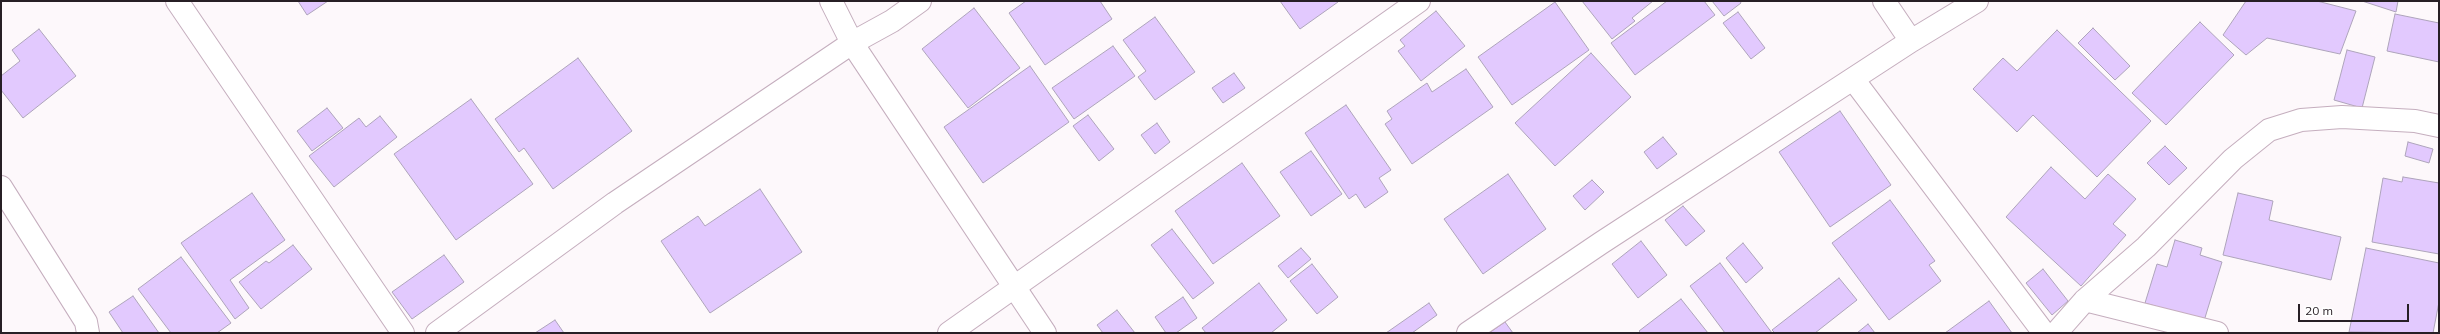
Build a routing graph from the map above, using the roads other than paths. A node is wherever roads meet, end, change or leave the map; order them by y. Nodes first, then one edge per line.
1 (177, 1) edge
2 (831, 1) edge
3 (920, 1) edge
4 (1419, 1) edge
5 (1884, 1) edge
6 (1977, 1) edge
7 (1911, 41) junction
8 (852, 44) junction
9 (1853, 79) junction
10 (2439, 126) edge
11 (1, 187) edge
12 (1014, 289) junction
13 (2085, 300) junction
14 (88, 333) edge
15 (403, 333) edge
16 (437, 333) edge
17 (949, 333) edge
18 (1045, 333) edge
19 (1468, 333) edge
20 (2044, 333) edge
21 (2056, 333) edge
22 (2217, 333) edge

1 - 15 street
2 - 8 street
3 - 8 street
4 - 12 street
5 - 7 street
6 - 7 street
7 - 9 street
8 - 12 street
8 - 16 street
9 - 19 street
9 - 20 street
10 - 13 street
11 - 14 street
12 - 17 street
12 - 18 street
13 - 21 street
13 - 22 street

